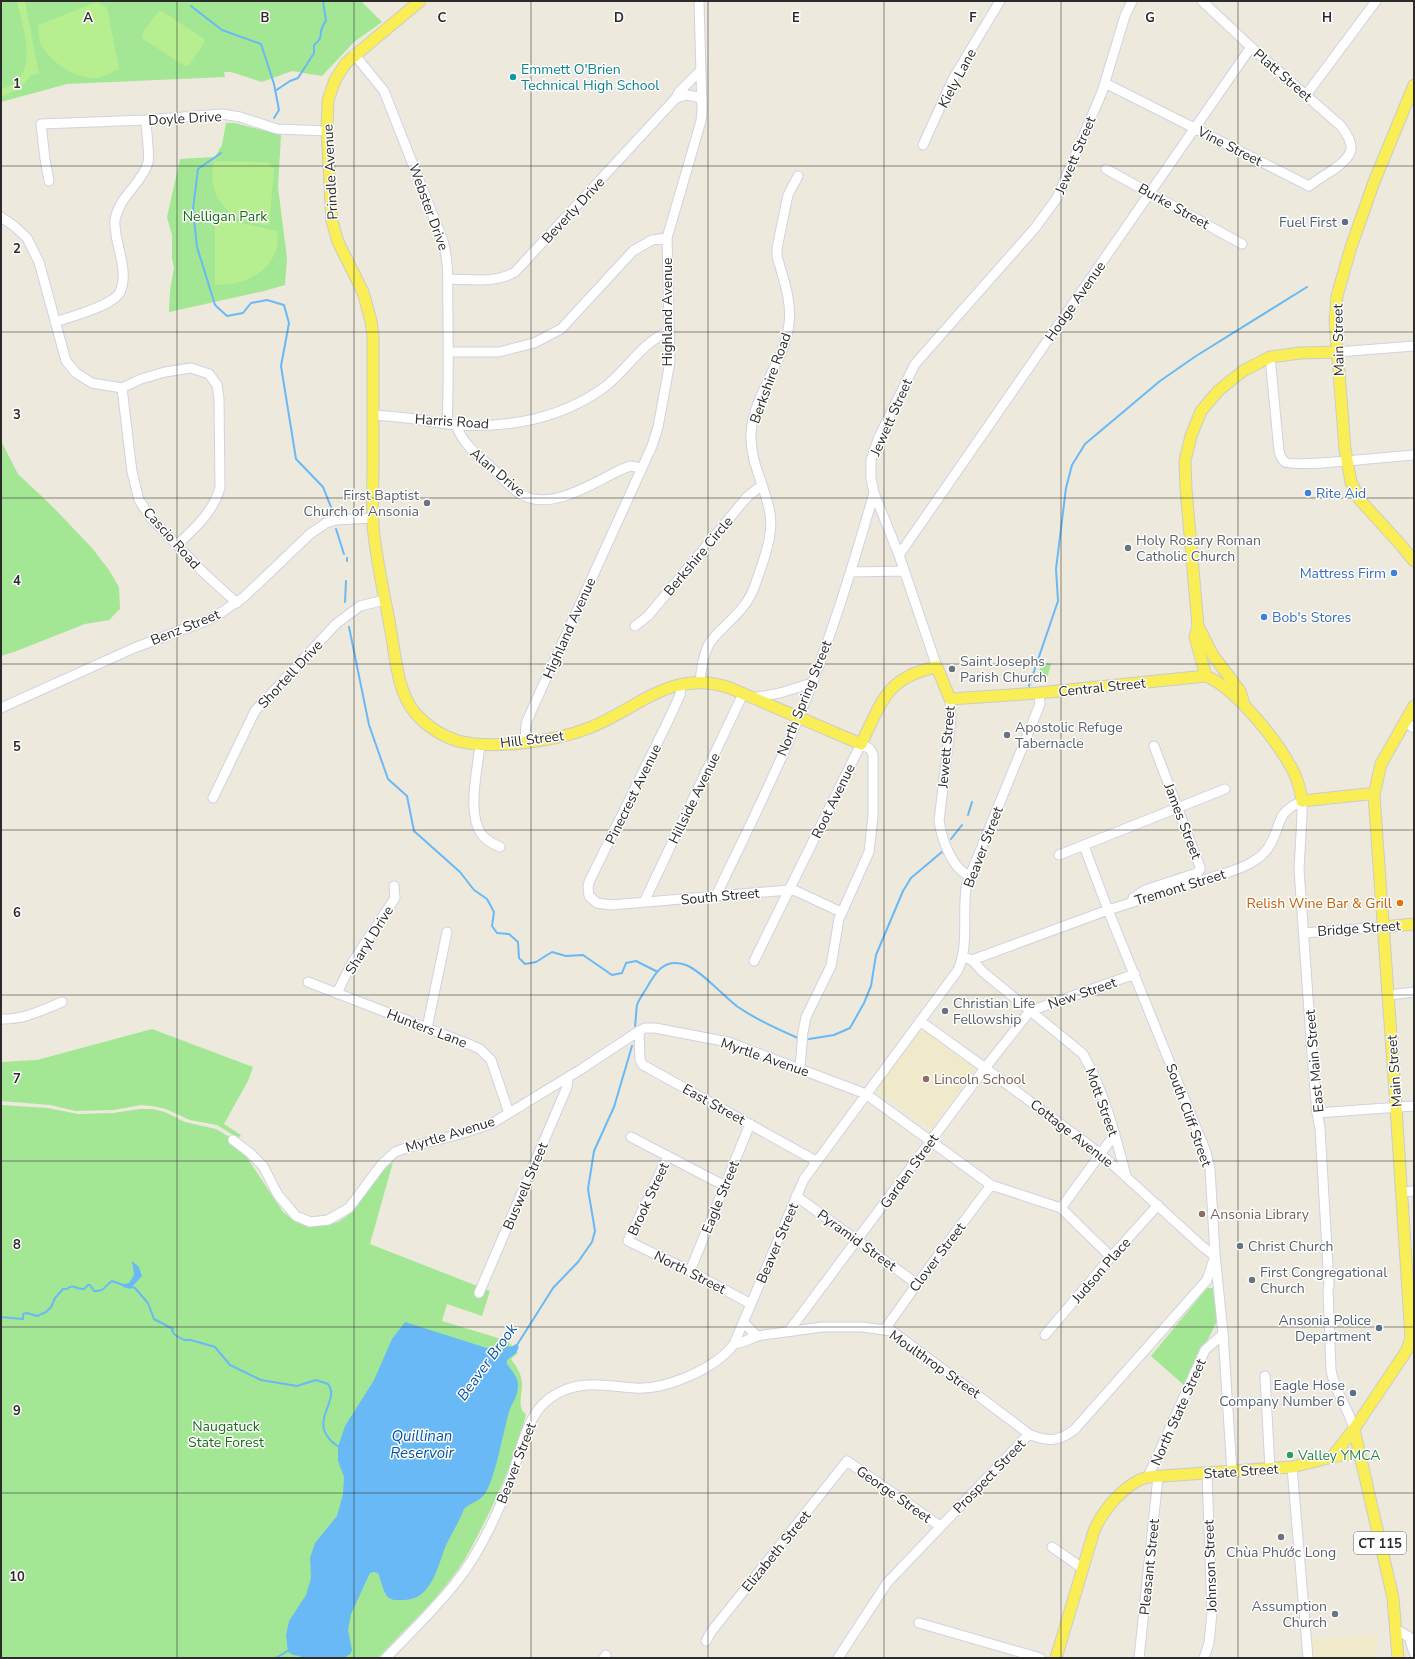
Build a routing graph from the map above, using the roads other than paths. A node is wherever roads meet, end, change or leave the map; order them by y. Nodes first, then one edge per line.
1 (699, 1) edge
2 (1000, 1) edge
3 (1132, 1) edge
4 (1202, 1) edge
5 (1376, 1) edge
6 (416, 2) edge
7 (1251, 47) junction
8 (354, 54) junction
9 (700, 71) junction
10 (1105, 83) junction
11 (1414, 86) edge
12 (1306, 95) junction
13 (676, 98) junction
14 (702, 98) junction
15 (146, 120) junction
16 (1195, 128) junction
17 (327, 131) junction
18 (923, 145) dead end
19 (1350, 155) joint
20 (1106, 168) dead end
21 (798, 176) dead end
22 (49, 181) dead end
23 (1150, 192) junction
24 (1, 217) edge
25 (667, 238) junction
26 (1242, 244) dead end
27 (448, 279) junction
28 (55, 322) junction
29 (670, 330) junction
30 (1414, 346) edge
31 (449, 352) junction
32 (1337, 352) junction
33 (1270, 357) junction
34 (122, 388) junction
35 (373, 415) junction
36 (452, 424) junction
37 (1414, 455) edge
38 (1346, 460) junction
39 (642, 468) junction
40 (762, 485) junction
41 (874, 493) junction
42 (373, 518) junction
43 (177, 545) junction
44 (899, 555) junction
45 (1414, 562) edge
46 (904, 571) junction
47 (852, 572) junction
48 (385, 600) junction
49 (237, 603) junction
50 (634, 626) dead end
51 (1198, 626) junction
52 (1212, 654) junction
53 (937, 667) junction
54 (1206, 676) junction
55 (700, 682) junction
56 (812, 683) junction
57 (680, 684) junction
58 (1039, 693) junction
59 (748, 696) junction
60 (950, 699) junction
61 (1244, 706) junction
62 (1414, 706) edge
63 (1, 708) edge
64 (799, 718) junction
65 (1410, 725) edge
66 (525, 742) junction
67 (480, 744) junction
68 (861, 744) junction
69 (1154, 746) dead end
70 (1225, 789) dead end
71 (1374, 795) junction
72 (213, 798) dead end
73 (1302, 801) junction
74 (1178, 807) junction
75 (1084, 846) junction
76 (500, 847) dead end
77 (1059, 855) dead end
78 (970, 876) junction
79 (394, 886) dead end
80 (790, 890) junction
81 (716, 896) junction
82 (595, 901) joint
83 (644, 902) junction
84 (1108, 910) junction
85 (841, 912) junction
86 (1414, 924) edge
87 (1383, 927) junction
88 (447, 932) dead end
89 (1304, 933) junction
90 (963, 957) junction
91 (972, 960) junction
92 (754, 961) dead end
93 (1134, 974) junction
94 (308, 982) dead end
95 (1414, 992) edge
96 (337, 993) junction
97 (1388, 995) junction
98 (62, 1002) dead end
99 (1030, 1011) junction
100 (1, 1019) edge
101 (920, 1021) junction
102 (427, 1028) junction
103 (639, 1031) junction
104 (800, 1068) junction
105 (985, 1068) junction
106 (568, 1078) junction
107 (866, 1094) junction
108 (1414, 1106) edge
109 (1396, 1107) junction
110 (509, 1112) junction
111 (1317, 1113) junction
112 (750, 1124) junction
113 (1115, 1134) junction
114 (631, 1137) dead end
115 (234, 1140) dead end
116 (930, 1142) junction
117 (1101, 1154) junction
118 (668, 1156) junction
119 (816, 1161) junction
120 (1126, 1176) junction
121 (991, 1185) junction
122 (724, 1186) junction
123 (1414, 1191) edge
124 (1402, 1192) junction
125 (796, 1196) junction
126 (1158, 1205) junction
127 (1061, 1208) junction
128 (628, 1241) joint
129 (858, 1241) junction
130 (1215, 1256) junction
131 (1111, 1257) junction
132 (690, 1271) junction
133 (917, 1284) junction
134 (479, 1293) dead end
135 (751, 1304) junction
136 (743, 1322) junction
137 (885, 1329) junction
138 (789, 1331) junction
139 (1223, 1334) junction
140 (1045, 1335) dead end
141 (757, 1336) junction
142 (1412, 1340) edge
143 (734, 1344) junction
144 (1265, 1376) dead end
145 (1354, 1429) junction
146 (1029, 1434) junction
147 (1360, 1456) junction
148 (1332, 1457) junction
149 (847, 1462) joint
150 (1292, 1467) junction
151 (1270, 1469) junction
152 (1232, 1472) junction
153 (1207, 1474) junction
154 (1153, 1477) junction
155 (940, 1526) junction
156 (1052, 1547) dead end
157 (1082, 1568) junction
158 (919, 1623) dead end
159 (1397, 1630) junction
160 (706, 1641) dead end
161 (1414, 1653) edge
162 (386, 1658) edge
163 (838, 1658) edge
164 (1040, 1658) edge
165 (1056, 1658) edge
166 (1139, 1658) edge
167 (1204, 1658) edge
168 (1308, 1658) edge
169 (1398, 1658) edge

1 - 9 street, Highland Avenue
2 - 18 street, Kiely Lane
3 - 10 street, Jewett Street
4 - 7 street, Platt Street
5 - 12 street
6 - 8 main road, Prindle Avenue
7 - 12 street, Platt Street
7 - 16 street, Hodge Avenue
8 - 17 main road, Prindle Avenue
8 - 27 street, Webster Drive
9 - 13 street, Beverly Drive
9 - 14 street, Highland Avenue
10 - 16 street, Vine Street
10 - 41 street, Jewett Street
11 - 32 main road, Main Street
12 - 19 street, Platt Street
13 - 14 street
13 - 27 street, Beverly Drive
14 - 25 street, Highland Avenue
15 - 17 street, Doyle Drive
15 - 22 street, Doyle Drive
15 - 28 street
16 - 19 street, Vine Street
16 - 23 street, Hodge Avenue
17 - 35 main road, Prindle Avenue
20 - 23 street, Burke Street
21 - 40 street, Berkshire Road
23 - 26 street, Burke Street
23 - 44 street, Hodge Avenue
24 - 28 street
25 - 29 street, Highland Avenue
25 - 31 street
27 - 31 street, Webster Drive
28 - 34 street
29 - 36 street, Harris Road
29 - 39 street, Highland Avenue
30 - 32 street
31 - 36 street, Webster Drive
32 - 33 main road
32 - 38 main road, Main Street
33 - 38 street
33 - 51 main road
34 - 43 street, Cascio Road
34 - 43 street
35 - 36 street, Harris Road
35 - 42 main road, Prindle Avenue
36 - 39 street, Alan Drive
37 - 38 street
38 - 45 main road, Main Street
39 - 66 street, Highland Avenue
40 - 50 street, Berkshire Circle
40 - 55 street, Berkshire Road
41 - 44 street, Jewett Street
41 - 47 street, North Spring Street
42 - 48 main road, Hill Street
42 - 49 street, Benz Street
43 - 49 street, Cascio Road
44 - 46 street, Jewett Street
46 - 47 street
46 - 53 street, Jewett Street
47 - 56 street, North Spring Street
48 - 67 main road, Hill Street
48 - 72 street, Shortell Drive
49 - 63 street, Benz Street
51 - 52 main road, East Main Street
51 - 54 main road
52 - 54 main road
52 - 61 main road, East Main Street
53 - 60 main road, Jewett Street
53 - 68 main road, Root Avenue
54 - 58 main road, Central Street
54 - 61 main road, East Main Street
55 - 57 main road, Hill Street
55 - 59 main road, Hill Street
56 - 59 street
56 - 64 street, North Spring Street
57 - 66 main road, Hill Street
57 - 82 street, Pinecrest Avenue
58 - 60 main road, Central Street
58 - 78 street, Beaver Street
59 - 64 main road, Hill Street
59 - 83 street, Hillside Avenue
60 - 78 street, Jewett Street
61 - 73 main road, East Main Street
62 - 65 main road, Main Street
64 - 68 main road, Hill Street
64 - 81 street, North Spring Street
65 - 71 main road, Main Street
66 - 67 main road, Hill Street
67 - 76 street
68 - 80 street, Root Avenue
68 - 85 street
69 - 74 street, James Street
70 - 74 street
71 - 73 main road, Tremont Street
71 - 87 main road, Main Street
73 - 84 street, Tremont Street
73 - 89 street, East Main Street
74 - 75 street
74 - 84 street, James Street
75 - 77 street
75 - 84 street, South Cliff Street
78 - 90 street, Beaver Street
79 - 96 street, Sharyl Drive
80 - 81 street, South Street
80 - 85 street, South Street
80 - 92 street, Root Avenue
81 - 83 street, South Street
82 - 83 street, South Street
84 - 91 street, Tremont Street
84 - 93 street, South Cliff Street
85 - 104 street
86 - 87 main road, Bridge Street
87 - 89 street, Bridge Street
87 - 97 main road, Main Street
88 - 102 street
89 - 111 street, East Main Street
90 - 91 street
90 - 101 street, Beaver Street
91 - 99 street, Mott Street
93 - 99 street, New Street
93 - 130 street, South Cliff Street
94 - 96 street, Hunters Lane
95 - 97 street
96 - 102 street, Hunters Lane
97 - 109 main road, Main Street
98 - 100 street
99 - 105 street, Garden Street
99 - 113 street, Mott Street
101 - 105 street, Cottage Avenue
101 - 107 street, Beaver Street
102 - 110 street, Hunters Lane
103 - 104 street, Myrtle Avenue
103 - 106 street, Myrtle Avenue
103 - 112 street, East Street
104 - 107 street, Myrtle Avenue
105 - 116 street, Garden Street
105 - 117 street, Cottage Avenue
106 - 110 street, Myrtle Avenue
106 - 134 street, Buswell Street
107 - 116 street, Myrtle Avenue
107 - 119 street, Beaver Street
108 - 109 street
109 - 111 street
109 - 124 main road, Main Street
110 - 115 street, Myrtle Avenue
111 - 145 street, East Main Street
112 - 119 street, East Street
112 - 122 street, Eagle Street
113 - 117 street
113 - 120 street, Mott Street
114 - 118 street
116 - 121 street, Myrtle Avenue
116 - 129 street, Garden Street
117 - 120 street, Cottage Avenue
117 - 127 street
118 - 122 street
118 - 128 street, Brook Street
119 - 125 street, Beaver Street
120 - 126 street, Cottage Avenue
121 - 127 street, Myrtle Avenue
121 - 133 street, Clover Street
122 - 132 street, Eagle Street
123 - 124 street
124 - 142 main road, Main Street
125 - 129 street, Pyramid Street
125 - 135 street, Beaver Street
126 - 130 street, Cottage Avenue
126 - 131 street, Judson Place
127 - 131 street, Myrtle Avenue
128 - 132 street, North Street
129 - 133 street, Pyramid Street
129 - 138 street, Garden Street
130 - 139 street, South Cliff Street
130 - 146 street, Prospect Street
131 - 140 street, Judson Place
132 - 135 street, North Street
133 - 137 street, Clover Street
135 - 136 street, Beaver Street
136 - 141 street
136 - 143 street, Beaver Street
137 - 138 street, Moulthrop Street
137 - 146 street, Moulthrop Street
138 - 141 street, Moulthrop Street
139 - 152 street, South Cliff Street
139 - 154 street, North State Street
141 - 143 street, Moulthrop Street
142 - 145 main road, Main Street
143 - 162 street, Beaver Street
144 - 151 street
145 - 147 main road, CT 115
145 - 148 main road
146 - 155 street, Prospect Street
147 - 148 main road, State Street
147 - 159 main road, CT 115
148 - 150 main road, State Street
149 - 155 street, George Street
149 - 160 street, Elizabeth Street
150 - 151 main road, State Street
150 - 168 street
151 - 152 main road, State Street
152 - 153 main road, State Street
153 - 154 main road, State Street
153 - 167 street, Johnson Street
154 - 157 main road, North State Street
154 - 166 street, Pleasant Street
155 - 163 street, Prospect Street
156 - 157 street
157 - 165 main road, North State Street
158 - 164 street
159 - 161 street
159 - 169 main road, CT 115

